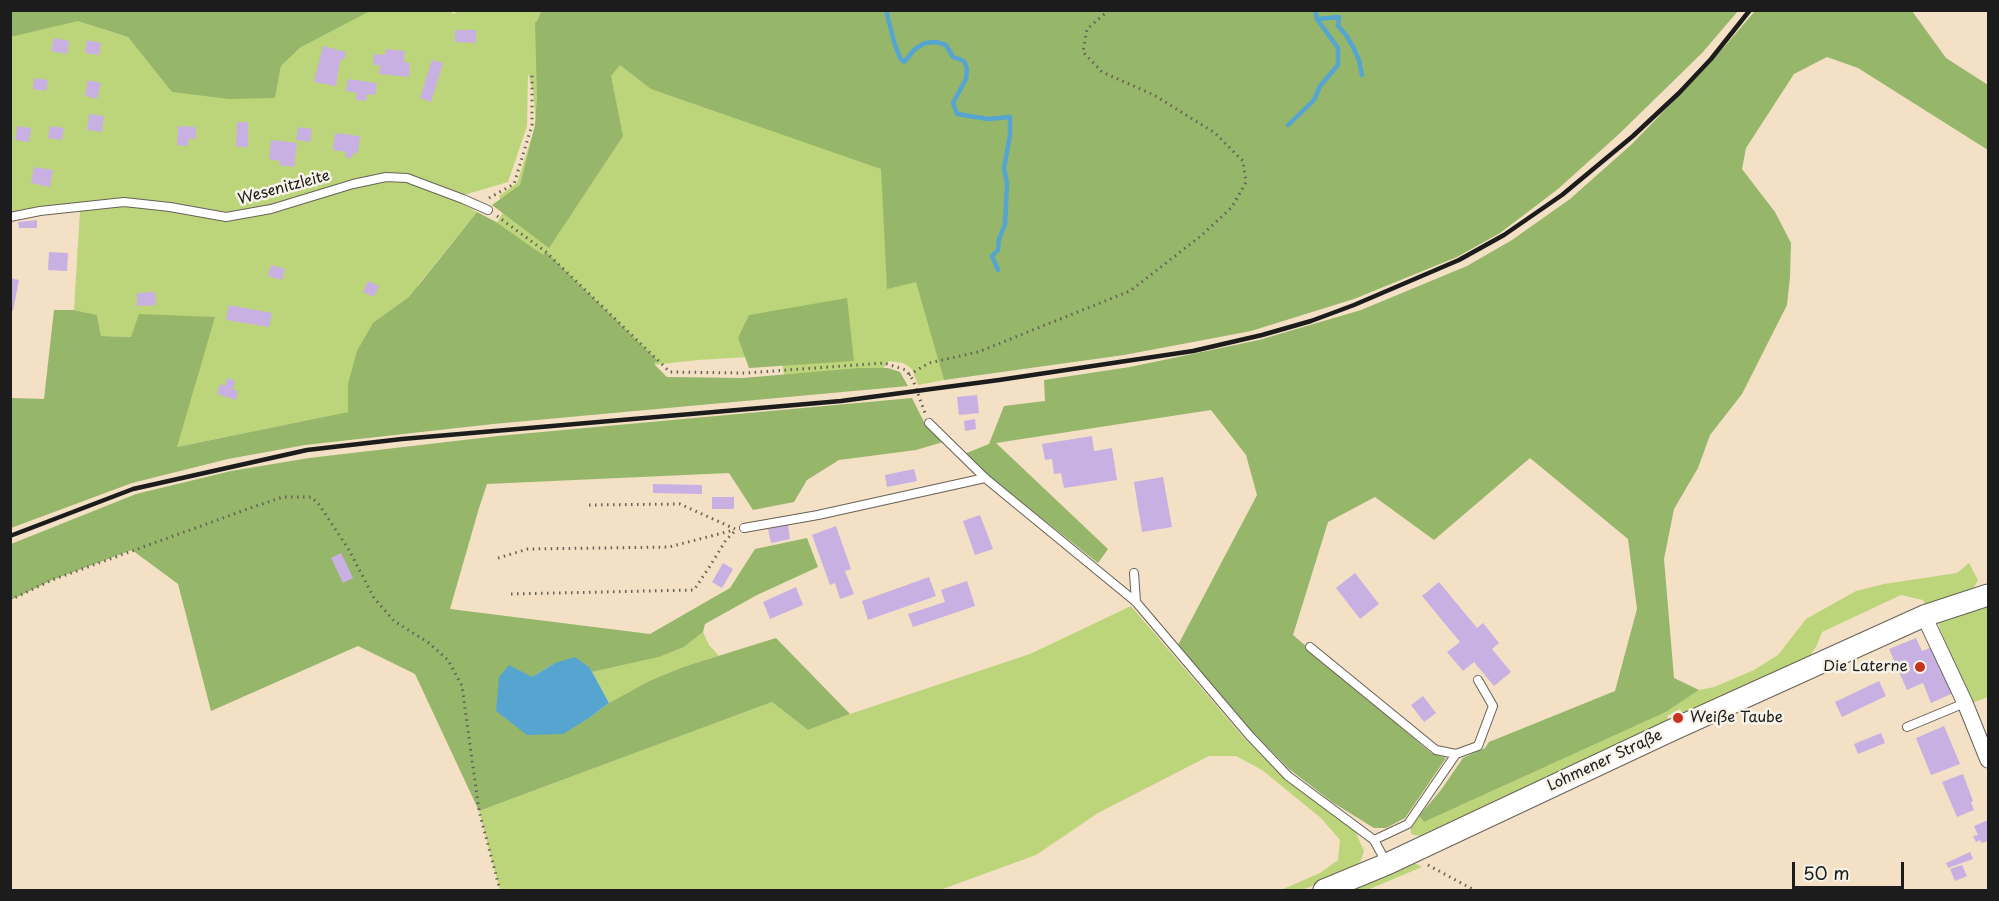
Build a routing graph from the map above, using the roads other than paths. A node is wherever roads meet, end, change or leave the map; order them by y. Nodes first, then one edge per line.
1 (488, 210) road end
2 (10, 217) edge
3 (929, 423) road end
4 (985, 478) junction
5 (740, 528) road end
6 (1134, 573) dead end
7 (1989, 595) edge
8 (1136, 602) junction
9 (1924, 616) junction
10 (1310, 646) dead end
11 (1478, 680) dead end
12 (1965, 703) junction
13 (1907, 727) dead end
14 (1456, 754) junction
15 (1989, 760) edge
16 (1374, 840) junction
17 (1387, 864) junction
18 (1324, 891) edge

1 - 2 lane, Wesenitzleite
3 - 4 lane
4 - 5 lane
4 - 8 lane
6 - 8 lane
7 - 9 main road, Lohmener Straße
8 - 16 lane
9 - 12 street
9 - 17 main road, Lohmener Straße
10 - 14 lane
11 - 14 lane
12 - 13 lane
12 - 15 street
14 - 16 lane
16 - 17 lane
17 - 18 main road, Lohmener Straße

